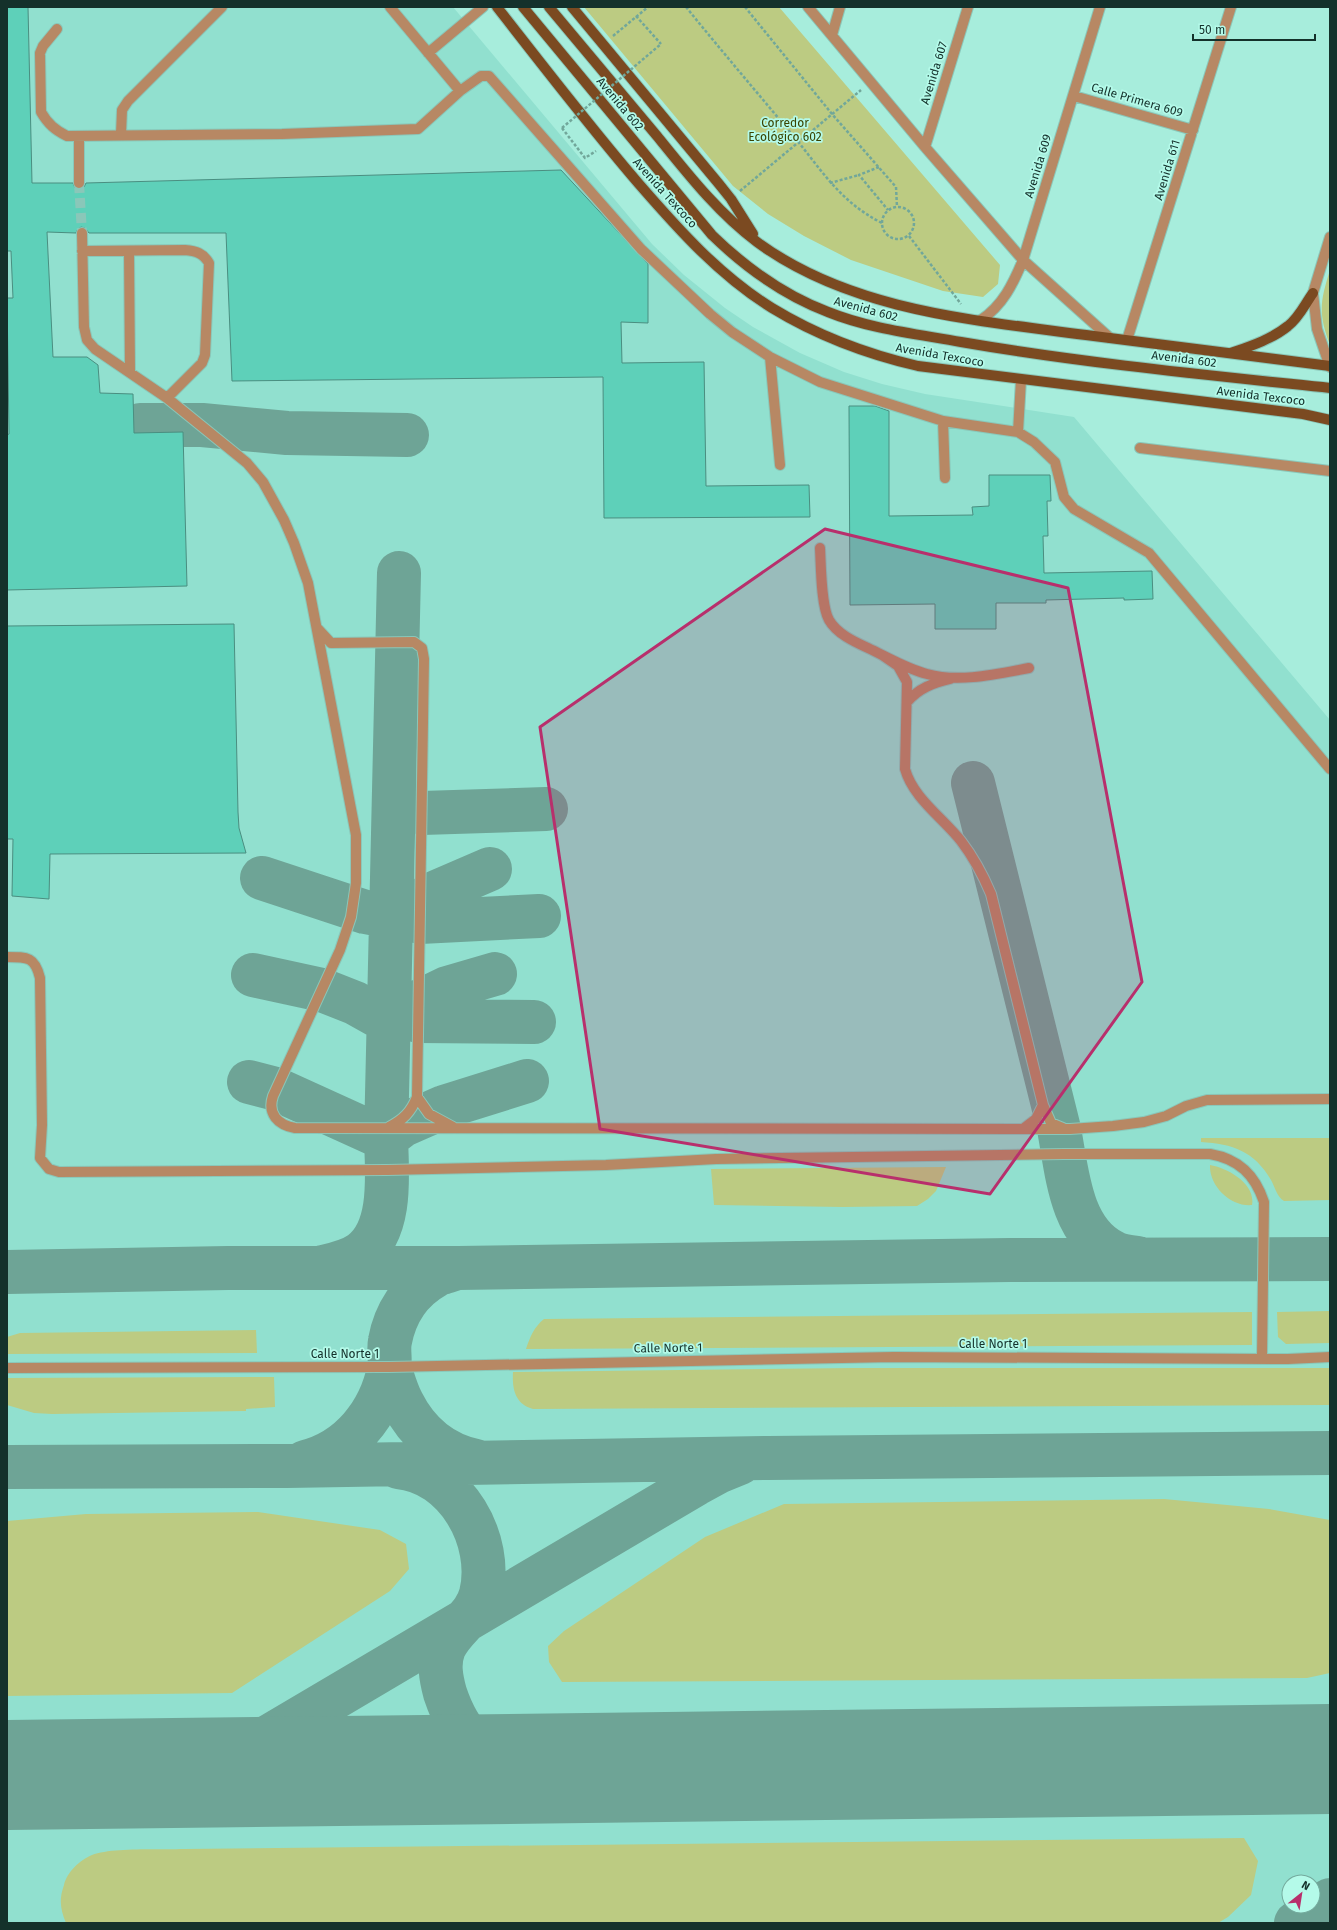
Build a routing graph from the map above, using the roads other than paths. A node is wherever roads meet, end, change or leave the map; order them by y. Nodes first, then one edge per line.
1 (222, 7) edge
2 (390, 7) edge
3 (483, 7) edge
4 (497, 7) edge
5 (523, 7) edge
6 (549, 7) edge
7 (572, 7) edge
8 (808, 7) edge
9 (840, 7) edge
10 (968, 7) edge
11 (1100, 7) edge
12 (1231, 7) edge
13 (58, 29) dead end
14 (832, 35) junction
15 (428, 53) junction
16 (460, 91) junction
17 (1074, 96) junction
18 (1193, 130) junction
19 (121, 134) junction
20 (79, 136) junction
21 (924, 147) junction
22 (79, 183) tunnel mouth
23 (82, 233) tunnel mouth
24 (1330, 238) edge
25 (758, 242) junction
26 (82, 251) junction
27 (129, 251) junction
28 (1023, 260) junction
29 (1313, 293) junction
30 (977, 320) junction
31 (1110, 338) junction
32 (1127, 340) junction
33 (1230, 353) junction
34 (770, 356) junction
35 (1330, 366) edge
36 (130, 372) junction
37 (1021, 380) junction
38 (1330, 388) edge
39 (167, 398) junction
40 (1330, 420) edge
41 (943, 421) junction
42 (1018, 432) junction
43 (1140, 448) dead end
44 (780, 465) dead end
45 (1330, 471) edge
46 (945, 478) dead end
47 (820, 548) dead end
48 (316, 627) junction
49 (331, 643) junction
50 (882, 655) junction
51 (322, 659) junction
52 (1029, 668) dead end
53 (956, 677) junction
54 (907, 702) junction
55 (1330, 769) edge
56 (7, 957) edge
57 (416, 1097) junction
58 (1330, 1099) edge
59 (1043, 1105) junction
60 (387, 1128) junction
61 (455, 1128) junction
62 (1021, 1129) junction
63 (1070, 1129) junction
64 (1330, 1357) edge
65 (1262, 1358) junction
66 (7, 1368) edge

1 - 19 street
2 - 15 street
3 - 15 street
4 - 37 main road, Avenida Texcoco
5 - 38 main road, Avenida 602
6 - 25 main road, Avenida 602
7 - 25 main road, Avenida 602
8 - 14 street
9 - 14 street
10 - 21 street, Avenida 607
11 - 17 street, Avenida 609
12 - 18 street, Avenida 611
13 - 20 street
14 - 21 street
15 - 16 street
16 - 19 street
16 - 34 street
17 - 18 street, Calle Primera 609
17 - 28 street, Avenida 609
18 - 32 street, Avenida 611
19 - 20 street
20 - 22 street
21 - 28 street
23 - 26 street
24 - 29 street
25 - 30 main road, Avenida 602
26 - 27 street
26 - 36 street
27 - 36 street
27 - 39 street
28 - 30 street, Avenida 609
28 - 31 street
29 - 33 main road
29 - 35 street
30 - 31 main road, Avenida 602
31 - 32 main road, Avenida 602
32 - 33 main road, Avenida 602
33 - 35 main road, Avenida 602
34 - 41 street
34 - 44 street
36 - 39 street
37 - 40 main road, Avenida Texcoco
37 - 42 street
39 - 48 street
41 - 42 street
41 - 46 street
42 - 55 street
43 - 45 street
47 - 50 street
48 - 49 street
48 - 51 street
49 - 51 street
49 - 57 street
50 - 53 street
50 - 54 street
51 - 60 street
52 - 53 street
53 - 54 street
54 - 59 street
56 - 65 street
57 - 60 street
57 - 61 street
58 - 63 street
59 - 62 street
59 - 63 street
60 - 61 street
61 - 62 street
62 - 63 street
64 - 65 street, Calle Norte 1
65 - 66 street, Calle Norte 1

